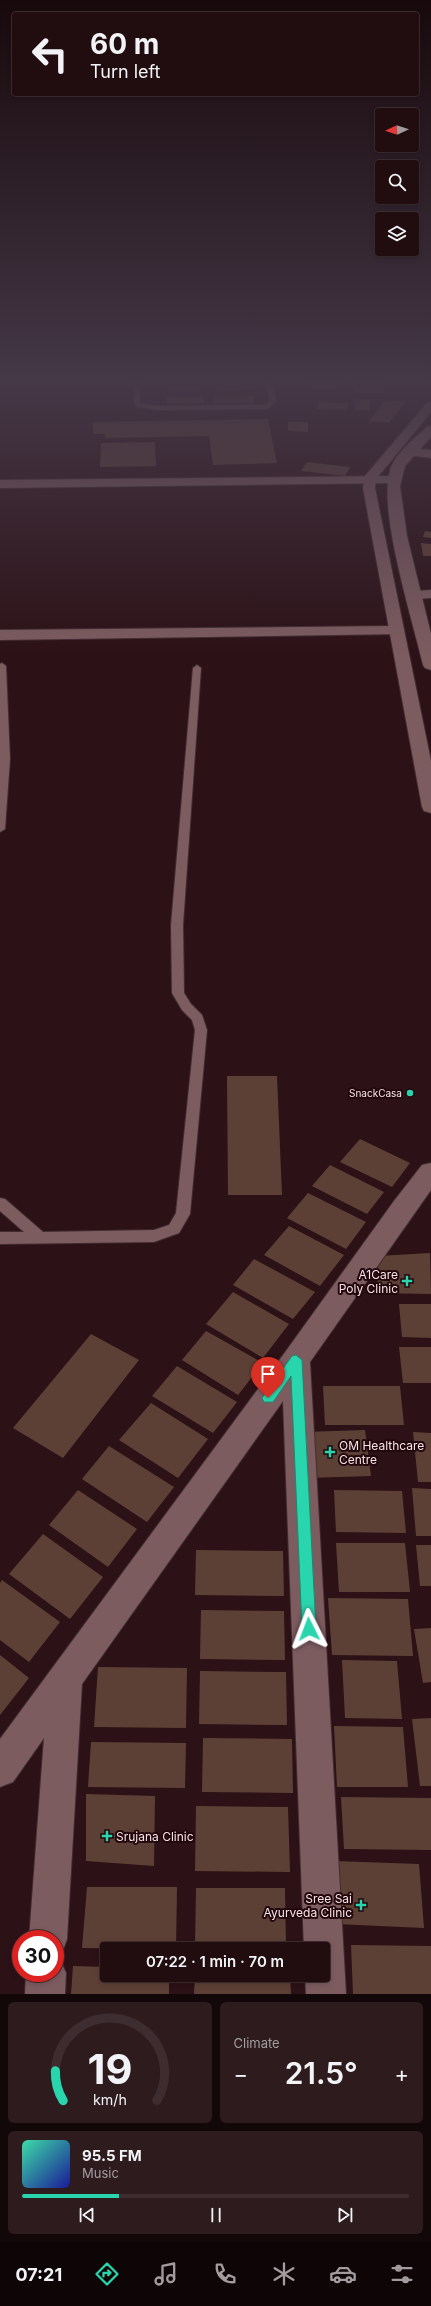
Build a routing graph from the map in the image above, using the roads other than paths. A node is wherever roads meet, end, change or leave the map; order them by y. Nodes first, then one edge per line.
1 (379, 472) edge
2 (396, 472) edge
3 (0, 484) edge
4 (370, 484) junction
5 (393, 484) junction
6 (0, 492) edge
7 (415, 594) junction
8 (431, 594) edge
9 (396, 631) junction
10 (0, 635) edge
11 (431, 665) edge
12 (2, 666) dead end
13 (197, 668) dead end
14 (431, 808) edge
15 (0, 829) edge
16 (431, 1172) edge
17 (0, 1203) edge
18 (39, 1237) junction
19 (0, 1238) edge
20 (296, 1360) junction
21 (66, 1680) junction
22 (0, 1769) edge
23 (49, 1930) edge
24 (46, 1982) edge
25 (45, 1994) edge
26 (326, 1994) edge

1 - 4 street
2 - 5 street
3 - 4 street
4 - 5 street
4 - 6 street
4 - 9 street
5 - 7 street
7 - 8 street
7 - 11 street
9 - 10 street
9 - 14 street
12 - 15 lane
13 - 18 lane
16 - 20 street
17 - 18 lane
18 - 19 lane
20 - 21 street
20 - 26 street
21 - 22 street
21 - 23 street
24 - 25 street

